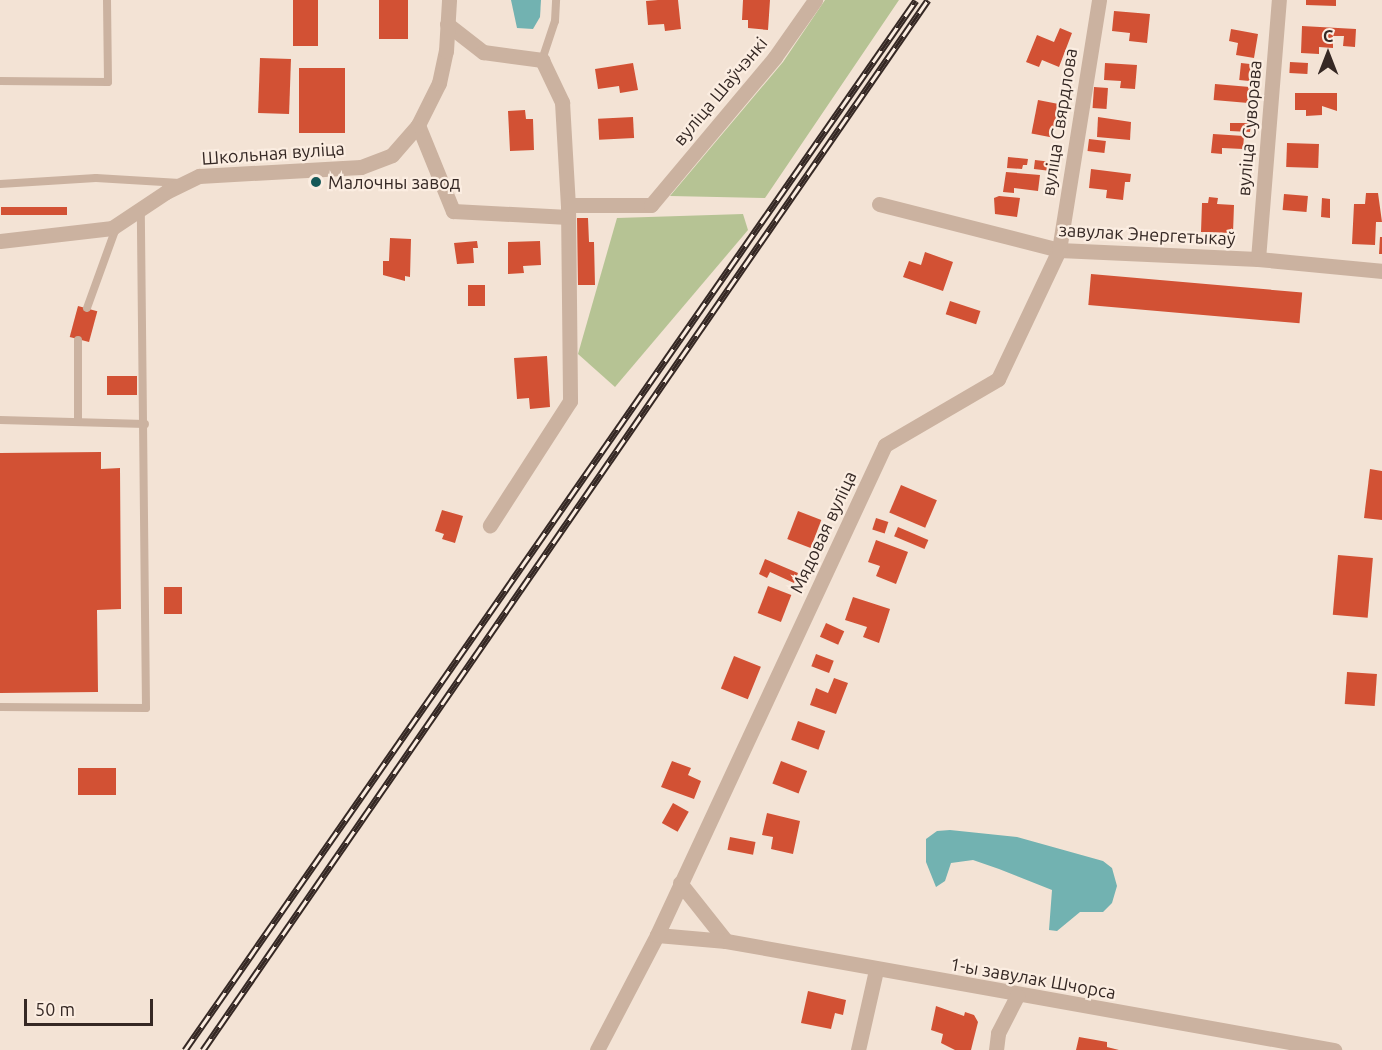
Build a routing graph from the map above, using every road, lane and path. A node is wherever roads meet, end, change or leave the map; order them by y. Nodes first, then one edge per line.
1 (107, 0) edge
2 (449, 0) edge
3 (556, 0) edge
4 (815, 0) edge
5 (1100, 0) edge
6 (1279, 0) edge
7 (447, 24) junction
8 (542, 60) junction
9 (0, 81) edge
10 (418, 125) junction
11 (184, 183) junction
12 (0, 184) edge
13 (879, 204) dead end
14 (568, 211) junction
15 (141, 212) junction
16 (117, 226) junction
17 (0, 240) edge
18 (1059, 250) junction
19 (1258, 259) junction
20 (1382, 271) edge
21 (87, 308) dead end
22 (78, 339) dead end
23 (0, 420) edge
24 (78, 422) junction
25 (145, 424) junction
26 (490, 525) dead end
27 (0, 707) edge
28 (680, 883) junction
29 (657, 935) junction
30 (726, 941) junction
31 (876, 970) junction
32 (1017, 996) junction
33 (597, 1050) edge
34 (858, 1050) edge
35 (996, 1050) edge
36 (1334, 1050) edge

1 - 9 lane
2 - 7 street, Школьная вуліца
3 - 8 lane
4 - 14 street, вуліца Шаўчэнкі
5 - 18 street, вуліца Свярдлова
6 - 19 street, вуліца Суворава
7 - 8 street
7 - 10 street, Школьная вуліца
8 - 14 street
10 - 11 street, Школьная вуліца
10 - 14 street
11 - 12 lane
11 - 15 street, Школьная вуліца
13 - 18 street, завулак Энергетыкаў
14 - 26 street
15 - 16 street, Школьная вуліца
15 - 25 lane
16 - 17 street, Школьная вуліца
16 - 21 lane
18 - 19 street, завулак Энергетыкаў
18 - 28 street, Мядовая вуліца
19 - 20 street, завулак Энергетыкаў
22 - 24 lane
23 - 24 lane
24 - 25 lane
25 - 27 lane
28 - 29 street, Мядовая вуліца
28 - 30 street
29 - 30 street, 1-ы завулак Шчорса
29 - 33 street
30 - 31 street, 1-ы завулак Шчорса
31 - 32 street, 1-ы завулак Шчорса
31 - 34 street
32 - 35 street
32 - 36 street, 1-ы завулак Шчорса

